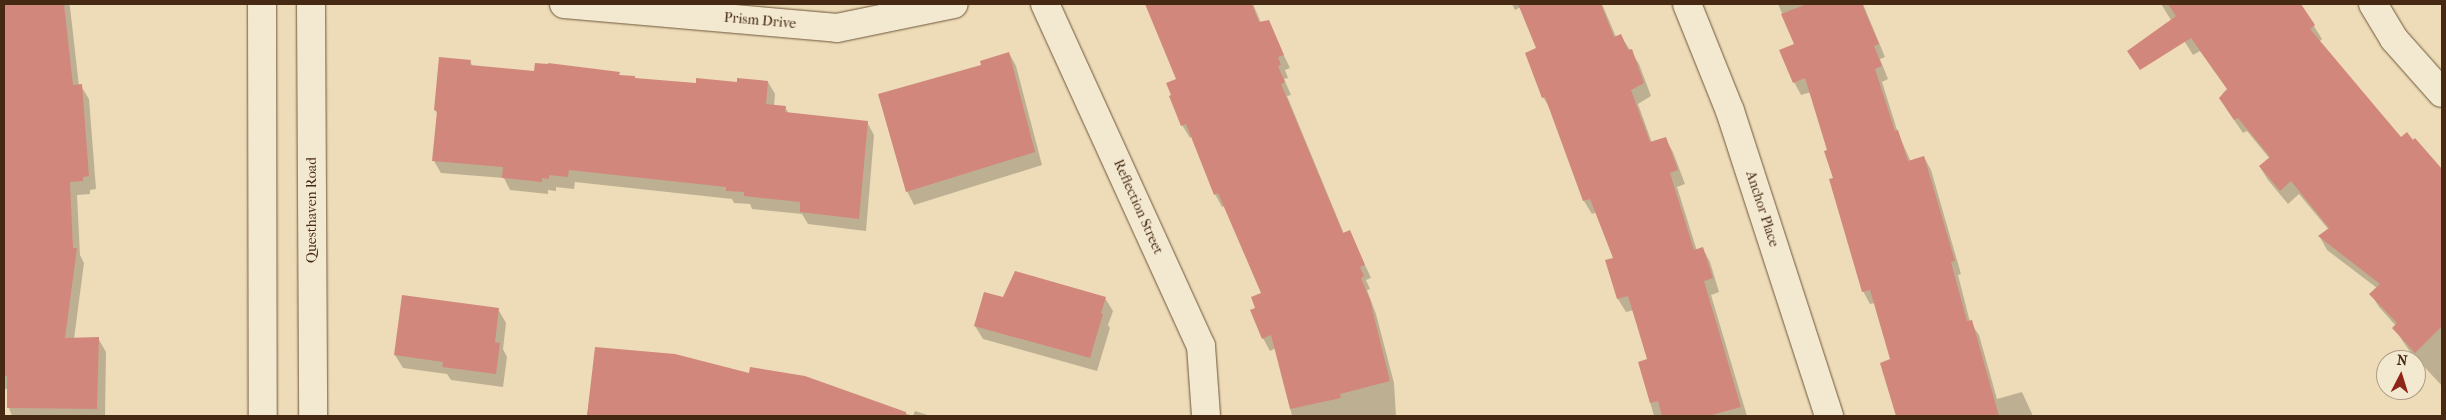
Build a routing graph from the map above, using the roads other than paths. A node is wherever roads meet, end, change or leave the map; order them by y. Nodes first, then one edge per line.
1 (262, 4) edge
2 (311, 4) edge
3 (564, 4) edge
4 (954, 4) edge
5 (1045, 4) edge
6 (1687, 4) edge
7 (2372, 4) edge
8 (2442, 93) edge
9 (263, 416) edge
10 (313, 416) edge
11 (1206, 416) edge
12 (1829, 416) edge

1 - 9 street
2 - 10 street, Questhaven Road
3 - 4 street, Prism Drive
5 - 11 street, Reflection Street
6 - 12 street, Anchor Place
7 - 8 street

